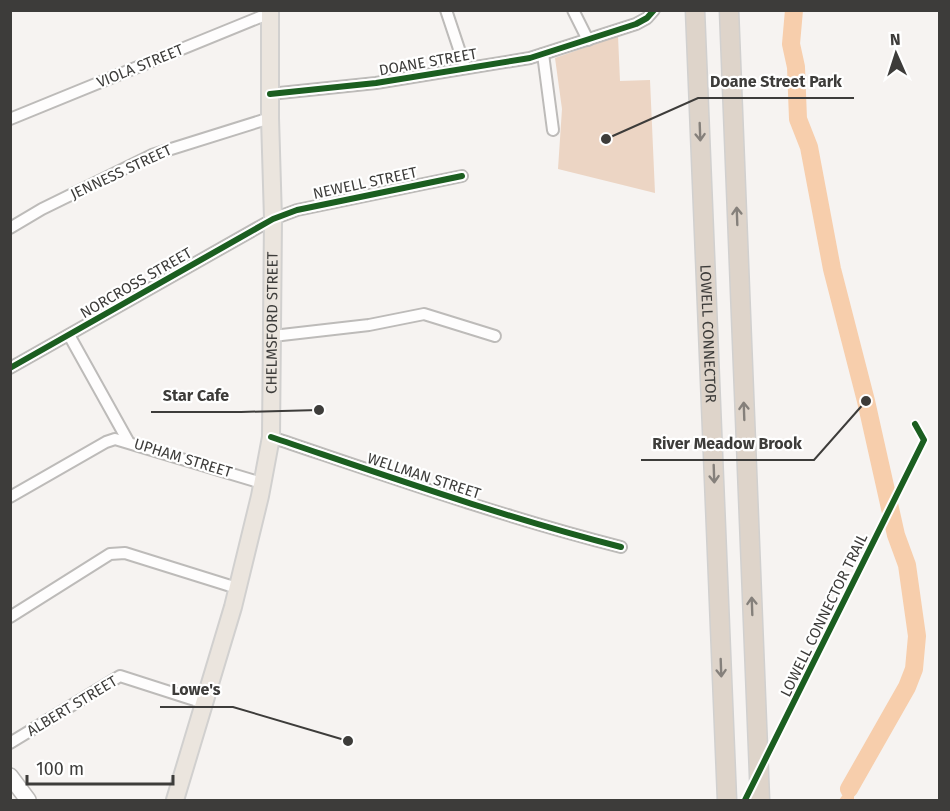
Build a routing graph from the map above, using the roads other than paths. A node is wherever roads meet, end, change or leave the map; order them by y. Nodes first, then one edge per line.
1 (446, 10) edge
2 (573, 10) edge
3 (654, 10) edge
4 (270, 12) edge
5 (695, 13) edge
6 (729, 13) edge
7 (588, 40) junction
8 (543, 54) junction
9 (465, 67) junction
10 (270, 94) junction
11 (270, 117) junction
12 (10, 119) edge
13 (553, 130) dead end
14 (462, 176) dead end
15 (273, 219) junction
16 (10, 228) edge
17 (69, 335) junction
18 (273, 336) junction
19 (495, 336) dead end
20 (10, 368) edge
21 (271, 437) junction
22 (128, 441) junction
23 (262, 483) junction
24 (10, 497) edge
25 (621, 547) dead end
26 (237, 588) junction
27 (10, 617) edge
28 (204, 702) junction
29 (10, 743) edge
30 (10, 776) edge
31 (28, 801) edge
32 (175, 801) edge
33 (727, 801) edge
34 (760, 801) edge

1 - 9 street
2 - 7 street
3 - 7 street, DOANE STREET
4 - 10 main road, CHELMSFORD STREET
4 - 12 street, VIOLA STREET
5 -> 33 highway, LOWELL CONNECTOR
34 -> 6 highway
7 - 8 street, DOANE STREET
8 - 9 street, DOANE STREET
8 - 13 street
9 - 10 street, DOANE STREET
10 - 11 main road, CHELMSFORD STREET
11 - 15 main road, CHELMSFORD STREET
11 - 16 street, JENNESS STREET
14 - 15 street, NEWELL STREET
15 - 17 street, NORCROSS STREET
15 - 18 main road, CHELMSFORD STREET
17 - 20 street, NORCROSS STREET
17 - 22 street
18 - 19 street
18 - 21 main road, CHELMSFORD STREET
21 - 23 main road, CHELMSFORD STREET
21 - 25 street, WELLMAN STREET
22 - 23 street, UPHAM STREET
22 - 24 street, UPHAM STREET
23 - 26 main road, CHELMSFORD STREET
26 - 27 street
26 - 28 main road, CHELMSFORD STREET
28 - 29 street, ALBERT STREET
28 - 32 main road, CHELMSFORD STREET
30 - 31 main road

